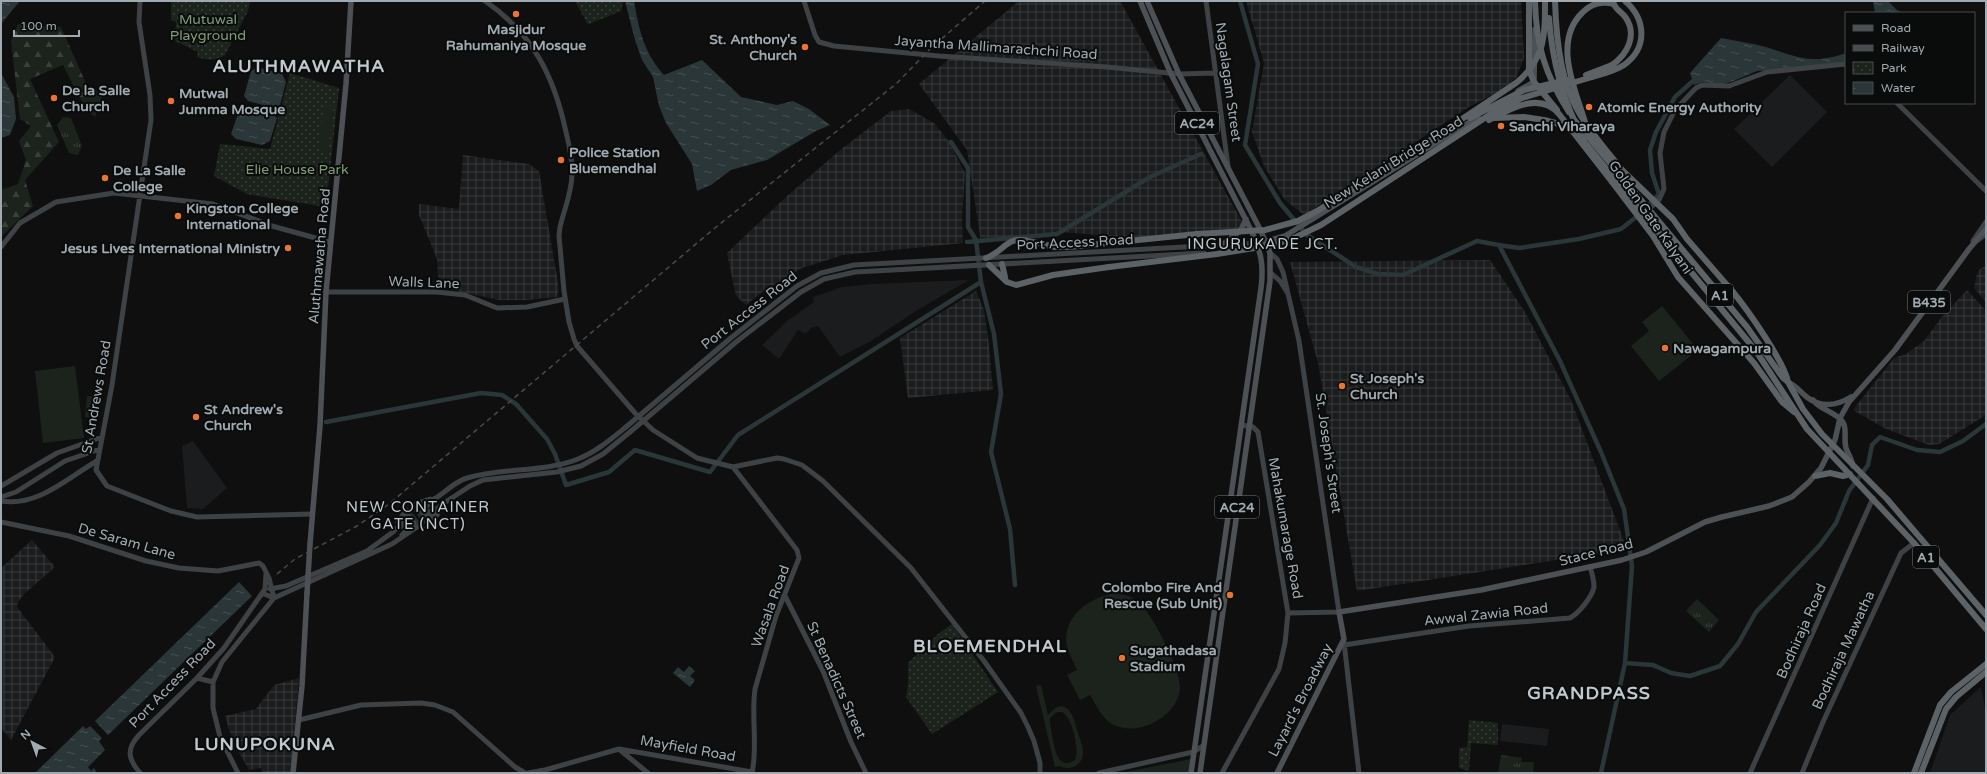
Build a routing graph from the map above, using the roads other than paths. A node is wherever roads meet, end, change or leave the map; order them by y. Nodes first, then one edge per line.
1 (140, 1) edge
2 (350, 1) edge
3 (485, 1) edge
4 (804, 1) edge
5 (1140, 1) edge
6 (1147, 1) edge
7 (1206, 1) edge
8 (1529, 1) edge
9 (1535, 1) edge
10 (1545, 1) edge
11 (1548, 1) edge
12 (1555, 1) edge
13 (1625, 1) edge
14 (1153, 14) junction
15 (1147, 17) junction
16 (1536, 22) junction
17 (1527, 60) junction
18 (1845, 64) edge
19 (1170, 72) junction
20 (1216, 73) junction
21 (1179, 74) junction
22 (1534, 82) junction
23 (1558, 95) junction
24 (1511, 97) junction
25 (1898, 104) edge
26 (1489, 118) junction
27 (1585, 122) junction
28 (1572, 128) junction
29 (1423, 145) junction
30 (1432, 152) junction
31 (1228, 166) junction
32 (1612, 182) junction
33 (1986, 192) edge
34 (140, 196) junction
35 (1649, 209) junction
36 (1246, 219) junction
37 (1986, 222) edge
38 (1986, 229) edge
39 (1986, 234) edge
40 (330, 242) junction
41 (1266, 242) junction
42 (1221, 246) junction
43 (1258, 246) junction
44 (1, 247) edge
45 (1003, 248) junction
46 (1968, 249) junction
47 (1269, 250) junction
48 (1002, 258) junction
49 (988, 262) junction
50 (1002, 264) junction
51 (1271, 272) junction
52 (1012, 284) junction
53 (326, 292) junction
54 (1290, 298) junction
55 (565, 299) junction
56 (1788, 382) junction
57 (1854, 396) junction
58 (1812, 400) junction
59 (1797, 415) junction
60 (1840, 418) junction
61 (1241, 425) junction
62 (1249, 426) junction
63 (102, 437) junction
64 (1832, 445) junction
65 (100, 449) junction
66 (1828, 452) junction
67 (97, 461) junction
68 (733, 467) junction
69 (1855, 468) junction
70 (1851, 475) junction
71 (1815, 476) junction
72 (1, 486) edge
73 (1, 497) edge
74 (435, 498) junction
75 (1873, 498) junction
76 (1, 501) edge
77 (441, 505) junction
78 (422, 513) junction
79 (312, 514) junction
80 (413, 521) junction
81 (1, 522) edge
82 (393, 532) junction
83 (1914, 543) junction
84 (392, 544) junction
85 (1590, 567) junction
86 (266, 572) junction
87 (271, 587) junction
88 (265, 592) junction
89 (785, 596) junction
90 (274, 598) junction
91 (1339, 612) junction
92 (1288, 613) junction
93 (1986, 615) edge
94 (1986, 629) edge
95 (1344, 642) junction
96 (1986, 664) edge
97 (1986, 672) edge
98 (197, 678) junction
99 (213, 682) junction
100 (299, 720) junction
101 (1203, 746) junction
102 (619, 749) junction
103 (1193, 752) junction
104 (752, 772) edge
105 (140, 773) edge
106 (238, 773) edge
107 (293, 773) edge
108 (526, 773) edge
109 (648, 773) edge
110 (866, 773) edge
111 (1040, 773) edge
112 (1099, 773) edge
113 (1191, 773) edge
114 (1200, 773) edge
115 (1222, 773) edge
116 (1277, 773) edge
117 (1359, 773) edge
118 (1750, 773) edge
119 (1802, 773) edge
120 (1914, 773) edge
121 (1922, 773) edge

1 - 34 street, St Andrews Road
2 - 40 main road, Aluthmawatha Road
3 - 55 street
4 - 19 street, Jayantha Mallimarachchi Road
5 - 15 main road, AC24
6 - 14 main road, AC24
7 - 20 street, Nagalagam Street
8 - 17 highway, New Kelani Bridge Road / A1
9 - 16 highway, A1
10 - 29 highway, bridge
11 - 32 highway, Golden Gate Kalyani, bridge
12 - 27 highway, Golden Gate Kalyani, bridge
13 - 30 highway, bridge
14 - 15 main road
14 - 21 main road, AC24
15 - 19 main road, AC24
16 - 22 main road
16 - 23 highway, A1
17 - 22 highway, New Kelani Bridge Road / A1
17 - 24 main road, New Kelani Bridge Road
18 - 35 street
19 - 21 street, Jayantha Mallimarachchi Road
19 - 36 main road, AC24
20 - 21 street, Jayantha Mallimarachchi Road
20 - 31 street, Nagalagam Street
21 - 31 main road, AC24
22 - 23 main road
22 - 24 main road, New Kelani Bridge Road
22 - 26 main road, New Kelani Bridge Road
22 - 28 highway, A1
23 - 35 highway, A1
24 - 41 main road, New Kelani Bridge Road
25 - 33 street
26 - 28 highway
26 - 47 main road, New Kelani Bridge Road, bridge
27 - 29 highway, bridge
27 - 56 highway, Golden Gate Kalyani, bridge
28 - 59 highway, A1
29 - 45 highway, bridge
30 - 32 highway, bridge
30 - 52 highway, bridge
31 - 41 main road, AC24
32 - 59 highway, Golden Gate Kalyani
34 - 40 street
34 - 44 street
34 - 63 street, St Andrews Road
35 - 56 highway, A1
36 - 42 main road
36 - 43 main road, AC24
37 - 46 street
38 - 46 main road, B435
39 - 46 street
40 - 53 main road, Aluthmawatha Road
41 - 43 main road, New Kelani Bridge Road
41 - 47 main road, AC24
42 - 43 street, Port Access Road
42 - 48 street, Port Access Road
43 - 47 main road, New Kelani Bridge Road
43 - 50 street, Port Access Road
43 - 61 main road, AC24
45 - 48 highway
45 - 49 highway
46 - 57 main road, B435
47 - 51 main road, AC24
47 - 54 street, St. Joseph's Street
48 - 49 street, Port Access Road
49 - 50 street, Port Access Road
49 - 52 highway
49 - 74 street, Port Access Road, bridge
49 - 77 street, Port Access Road, bridge
50 - 52 highway
51 - 54 street, St. Joseph's Street
51 - 62 main road, AC24
53 - 55 street, Walls Lane
53 - 79 main road, Aluthmawatha Road
54 - 91 street, St. Joseph's Street
55 - 68 street
56 - 58 main road
56 - 64 highway, A1
57 - 58 main road
57 - 60 main road, B435
58 - 60 main road
59 - 66 highway, A1
60 - 64 main road, B435
60 - 69 main road
61 - 62 street
61 - 103 main road, AC24
62 - 92 street, Mahakumarage Road
62 - 101 main road, AC24
63 - 65 street, St Andrews Road
63 - 72 street
64 - 66 main road, Stace Road
64 - 69 highway, A1
65 - 67 street, St Andrews Road
65 - 73 street
66 - 70 highway, A1
66 - 71 main road, Stace Road
67 - 76 street
67 - 79 street, St Andrews Road
68 - 89 street, Wasala Road
68 - 111 street
69 - 93 highway, A1
70 - 71 highway
70 - 75 highway, A1
71 - 85 main road, Stace Road
74 - 78 street, Port Access Road
74 - 78 street
75 - 83 highway, A1
75 - 118 street, Bodhiraja Road
77 - 78 street
77 - 78 street
79 - 100 main road, Aluthmawatha Road, bridge
80 - 82 street
80 - 82 street
80 - 84 street
80 - 84 street, Port Access Road
81 - 86 street, De Saram Lane
82 - 87 street
83 - 94 highway, A1
83 - 119 street, Bodhiraja Mawatha
84 - 90 street, Port Access Road
85 - 91 main road, Stace Road
85 - 95 street, Awwal Zawia Road
86 - 87 street
86 - 88 street
87 - 88 street
87 - 90 street
88 - 90 street
88 - 98 street, Port Access Road
89 - 104 street, Wasala Road
89 - 110 street, St Benadicts Street
90 - 99 street, Port Access Road
91 - 92 street, Mahakumarage Road
91 - 95 main road
92 - 115 street
95 - 116 main road, Layard's Broadway
95 - 117 street
96 - 120 highway
97 - 121 highway
98 - 99 street
98 - 105 street, Port Access Road
99 - 106 street, Port Access Road
100 - 107 main road, Aluthmawatha Road
100 - 108 street
101 - 103 street
101 - 114 main road, AC24
102 - 104 street, Mayfield Road
102 - 108 street
102 - 109 street
103 - 112 street
103 - 113 main road, AC24

